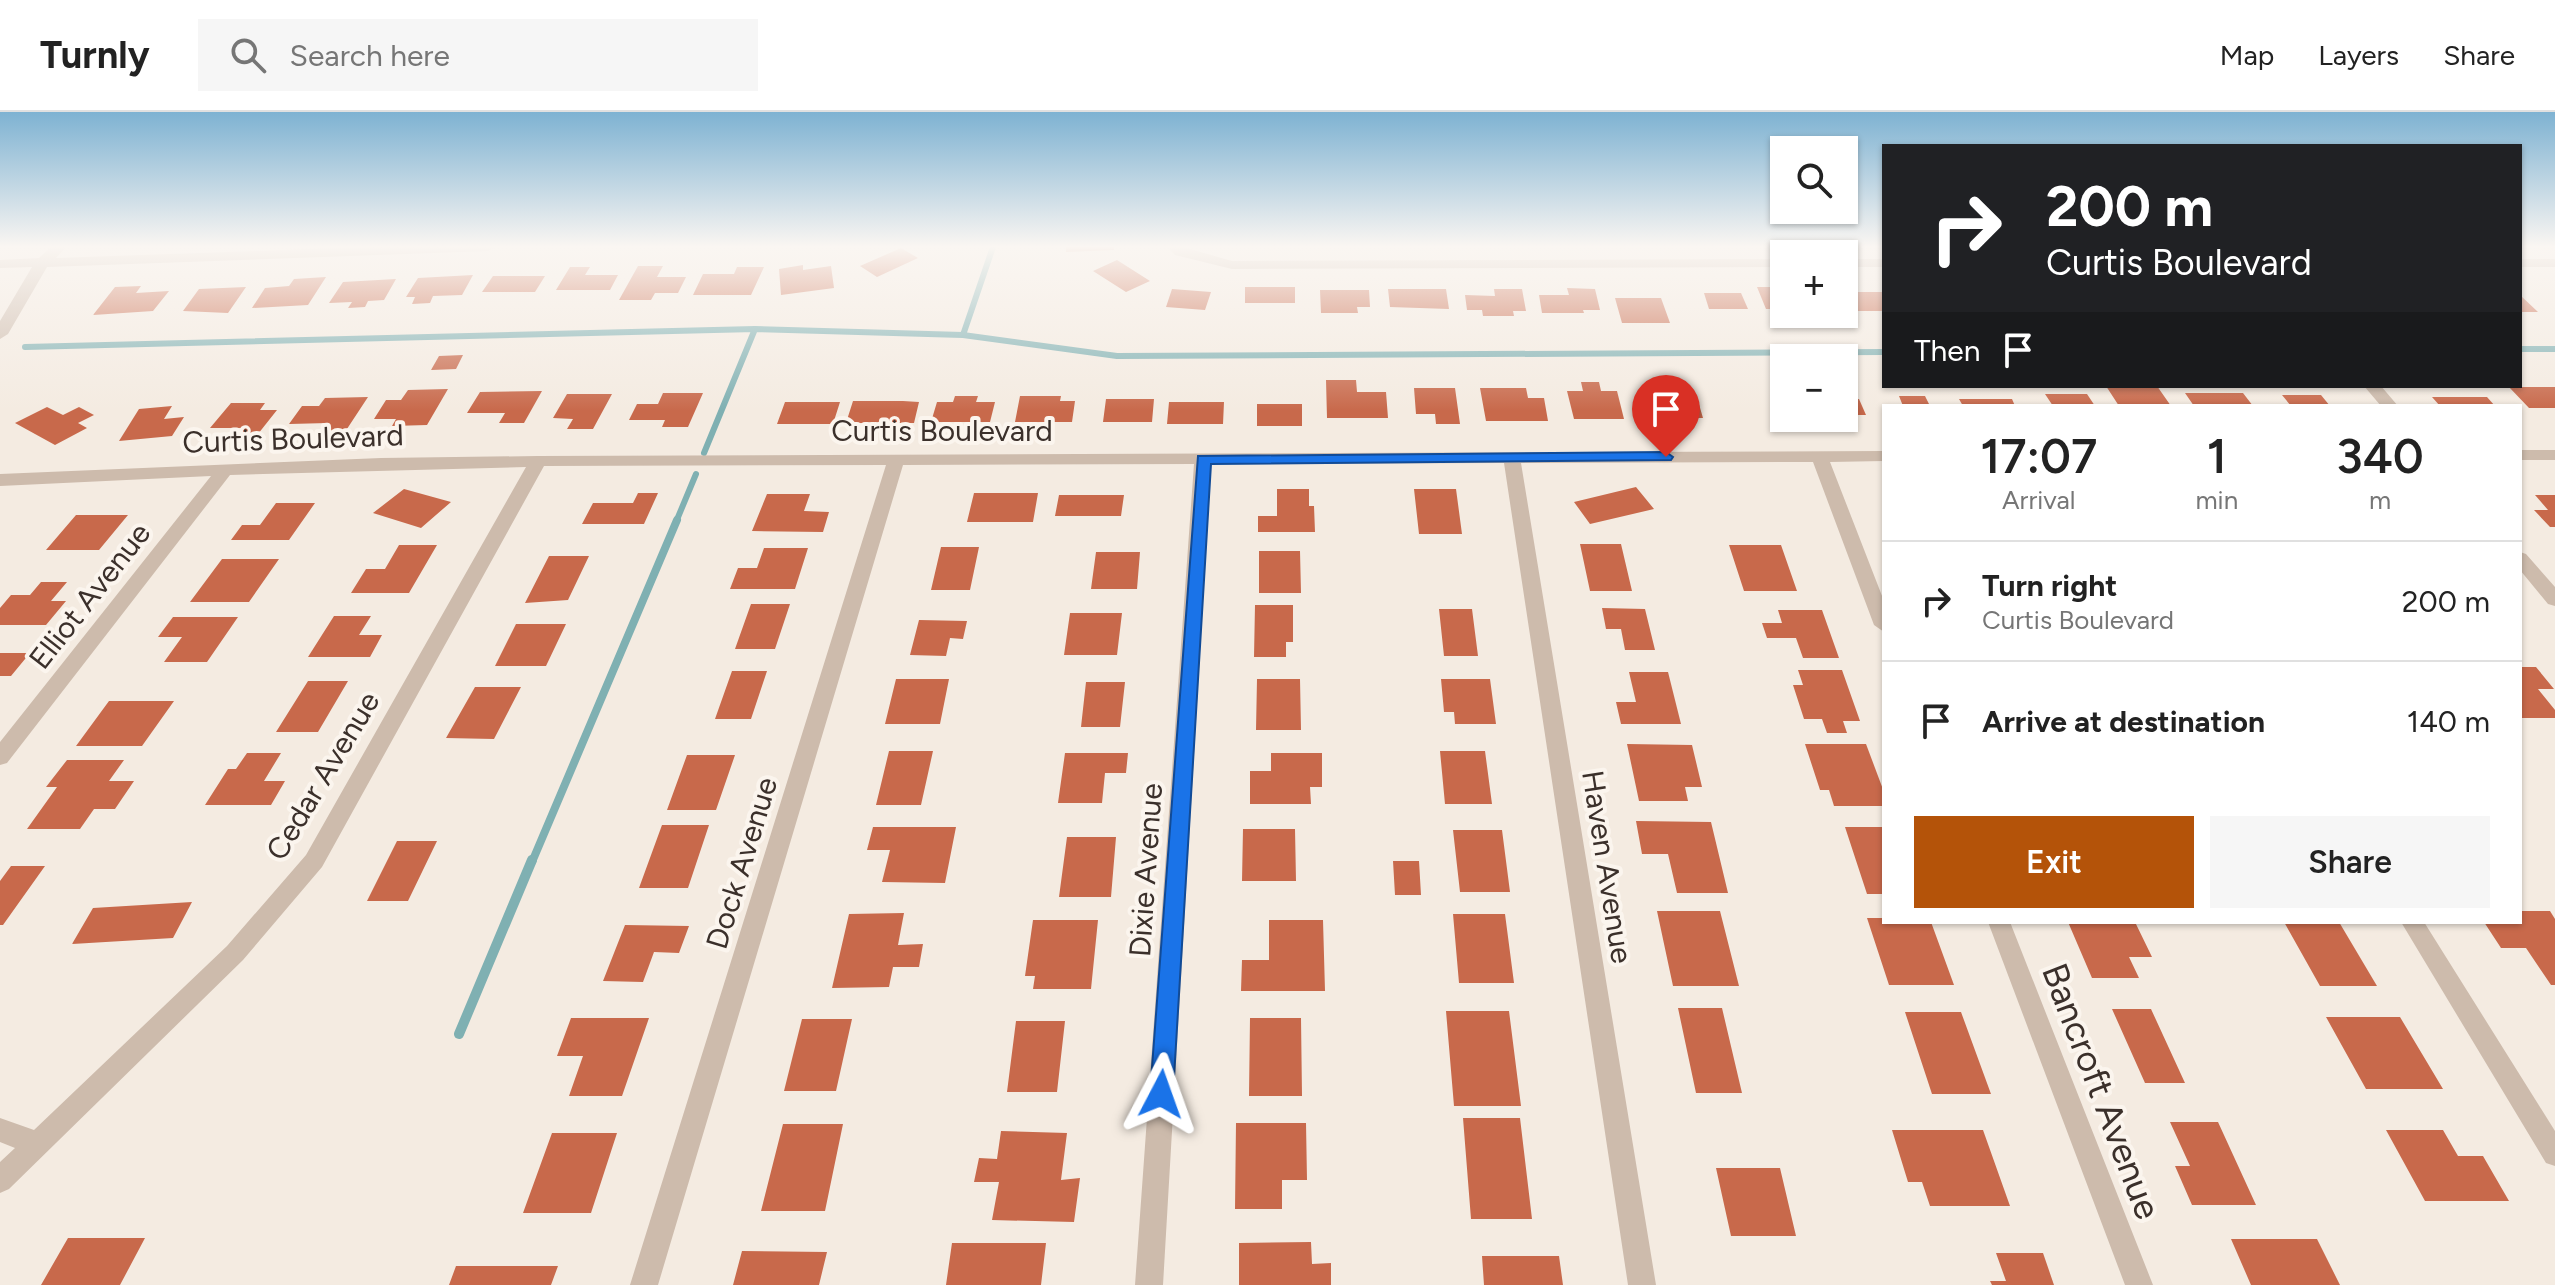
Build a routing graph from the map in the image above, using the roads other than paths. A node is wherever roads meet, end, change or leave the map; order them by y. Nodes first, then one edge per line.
1 (19, 302) edge
2 (0, 334) edge
3 (2374, 388) edge
4 (2388, 404) edge
5 (2522, 455) edge
6 (2555, 455) edge
7 (1819, 456) junction
8 (1882, 456) edge
9 (897, 458) junction
10 (1512, 458) junction
11 (1203, 459) junction
12 (538, 461) junction
13 (224, 471) junction
14 (0, 480) edge
15 (2522, 560) edge
16 (2555, 599) edge
17 (1882, 620) edge
18 (2, 752) edge
19 (2000, 924) edge
20 (2413, 924) edge
21 (0, 1130) edge
22 (37, 1143) junction
23 (2555, 1154) edge
24 (0, 1180) edge
25 (644, 1285) edge
26 (1149, 1285) edge
27 (1642, 1285) edge
28 (2139, 1285) edge

1 - 2 street
3 - 4 street
5 - 6 street
7 - 8 street, Curtis Boulevard
7 - 10 street, Curtis Boulevard
7 - 17 street
9 - 11 street, Curtis Boulevard
9 - 12 street, Curtis Boulevard
9 - 25 street, Dock Avenue
10 - 11 street, Curtis Boulevard
10 - 27 street, Haven Avenue
11 - 26 street, Dixie Avenue
12 - 13 street, Curtis Boulevard
12 - 22 street, Cedar Avenue
13 - 14 street, Curtis Boulevard
13 - 18 street, Elliot Avenue
15 - 16 street
19 - 28 street, Bancroft Avenue
20 - 23 street
21 - 22 street
22 - 24 street, Cedar Avenue

